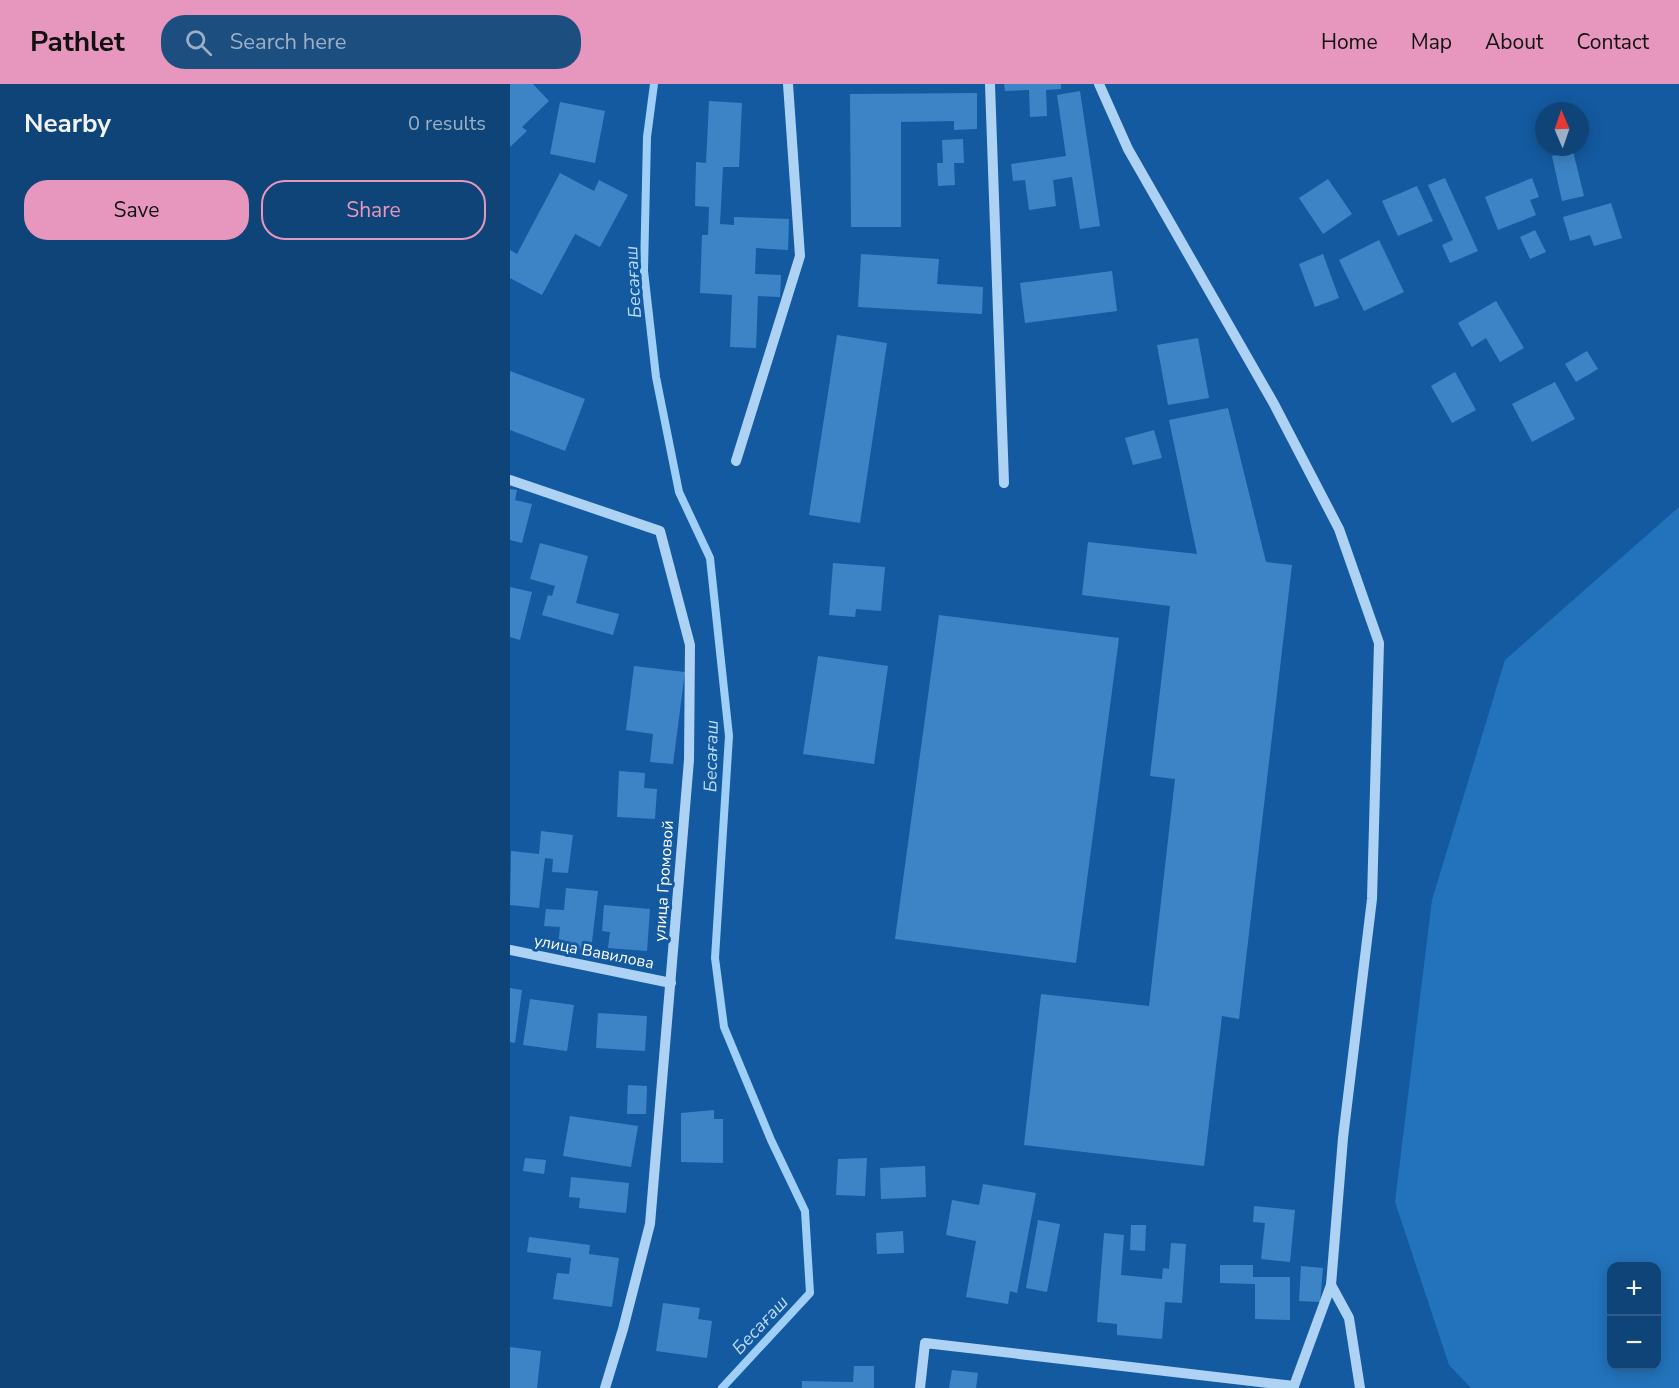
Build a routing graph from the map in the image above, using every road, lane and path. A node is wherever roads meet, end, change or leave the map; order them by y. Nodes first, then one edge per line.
1 (788, 84) edge
2 (990, 84) edge
3 (1099, 84) edge
4 (736, 461) dead end
5 (510, 480) edge
6 (1004, 483) dead end
7 (510, 950) edge
8 (671, 983) junction
9 (1331, 1285) junction
10 (604, 1388) edge
11 (920, 1388) edge
12 (1360, 1388) edge

1 - 4 street
2 - 6 street
3 - 9 street
5 - 8 street, улица Громовой
7 - 8 street, улица Вавилова
8 - 10 street, улица Громовой
9 - 11 street
9 - 12 street

